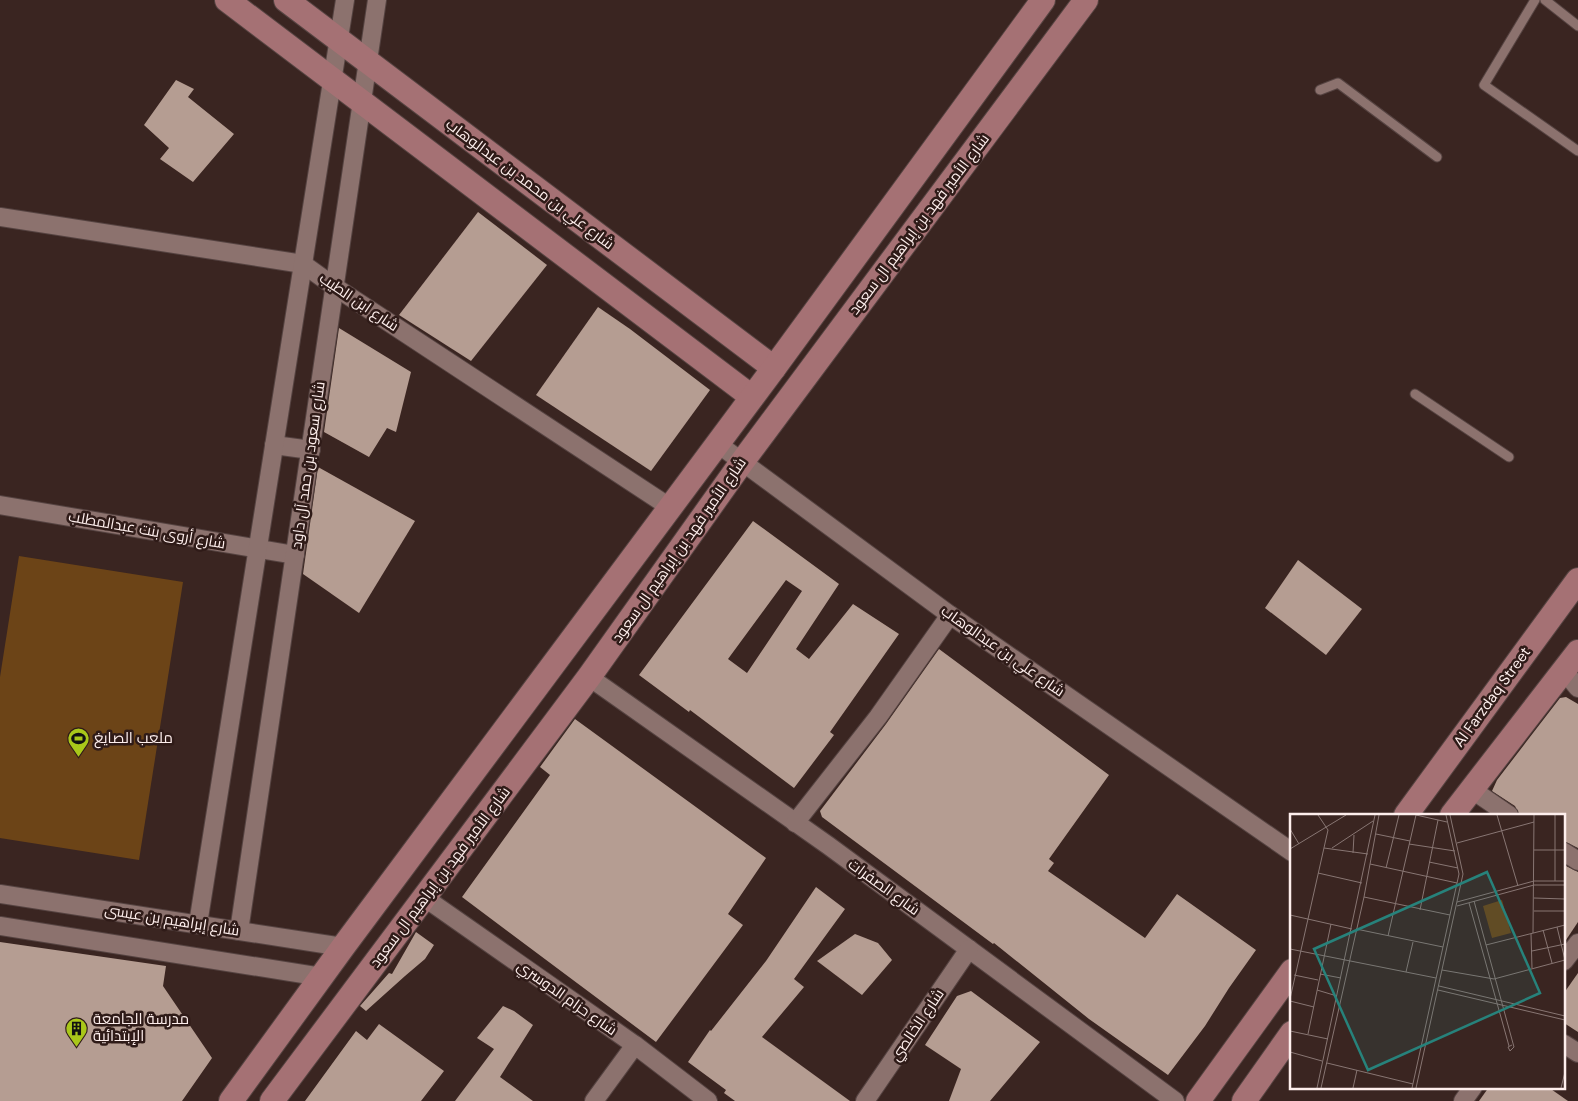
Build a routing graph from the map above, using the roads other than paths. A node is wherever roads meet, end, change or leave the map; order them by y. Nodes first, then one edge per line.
1 (227, 0) edge
2 (286, 0) edge
3 (345, 0) edge
4 (377, 0) edge
5 (1043, 0) edge
6 (1086, 0) edge
7 (1535, 0) edge
8 (1545, 0) edge
9 (1578, 26) edge
10 (339, 40) junction
11 (368, 62) junction
12 (333, 80) junction
13 (1320, 90) dead end
14 (362, 102) junction
15 (1578, 151) edge
16 (1437, 157) dead end
17 (0, 217) edge
18 (303, 264) junction
19 (335, 287) junction
20 (774, 368) junction
21 (1415, 394) dead end
22 (752, 397) junction
23 (274, 444) junction
24 (718, 444) junction
25 (310, 450) junction
26 (1509, 458) dead end
27 (742, 462) junction
28 (0, 505) edge
29 (671, 508) junction
30 (258, 548) junction
31 (295, 555) junction
32 (1578, 580) edge
33 (950, 615) junction
34 (1578, 652) edge
35 (589, 677) junction
36 (1571, 680) edge
37 (1471, 789) junction
38 (1407, 814) edge
39 (1453, 814) edge
40 (1508, 814) edge
41 (796, 823) junction
42 (1290, 851) edge
43 (1566, 853) edge
44 (1578, 861) edge
45 (0, 894) edge
46 (425, 898) junction
47 (198, 924) junction
48 (0, 926) edge
49 (239, 931) junction
50 (1578, 943) edge
51 (343, 947) junction
52 (969, 949) junction
53 (1566, 958) edge
54 (1290, 974) edge
55 (322, 977) junction
56 (1290, 1036) edge
57 (634, 1045) junction
58 (1566, 1045) edge
59 (1578, 1053) edge
60 (1472, 1088) edge
61 (232, 1101) edge
62 (272, 1101) edge
63 (594, 1101) edge
64 (708, 1101) edge
65 (865, 1101) edge
66 (1176, 1101) edge
67 (1198, 1101) edge
68 (1244, 1101) edge
69 (1463, 1101) edge

1 - 12 main road
2 - 10 main road, شارع علي بن محمد بن عبدالوهاب
3 - 10 street
4 - 11 street, شارع سعود بن حمد آل داود
5 - 20 main road, شارع الأمير فهد بن إبراهيم ال سعود
6 - 27 main road, شارع الأمير فهد بن إبراهيم ال سعود
7 - 15 lane
8 - 9 lane
10 - 11 main road, شارع علي بن محمد بن عبدالوهاب
10 - 12 street
11 - 14 street, شارع سعود بن حمد آل داود
11 - 20 main road, شارع علي بن محمد بن عبدالوهاب
12 - 14 main road
12 - 18 street
13 - 16 lane
14 - 19 street, شارع سعود بن حمد آل داود
14 - 22 main road
17 - 18 street, شارع ابن الطيب
18 - 19 street, شارع ابن الطيب
18 - 23 street
19 - 25 street, شارع سعود بن حمد آل داود
19 - 29 street, شارع ابن الطيب
20 - 22 main road, شارع الأمير فهد بن إبراهيم ال سعود
21 - 26 lane
22 - 24 main road, شارع الأمير فهد بن إبراهيم ال سعود
23 - 25 street
23 - 30 street
24 - 27 street, شارع علي بن عبدالوهاب
24 - 29 main road, شارع الأمير فهد بن إبراهيم ال سعود
25 - 31 street, شارع سعود بن حمد آل داود
27 - 33 street, شارع علي بن عبدالوهاب
27 - 35 main road, شارع الأمير فهد بن إبراهيم ال سعود
28 - 30 street, شارع أروى بنت عبدالمطلب
29 - 51 main road, شارع الأمير فهد بن إبراهيم ال سعود
30 - 31 street, شارع أروى بنت عبدالمطلب
30 - 47 street
31 - 49 street, شارع سعود بن حمد آل داود
32 - 38 main road, Al Farzdaq Street
33 - 41 street
33 - 42 street, شارع علي بن عبدالوهاب
34 - 36 main road
35 - 41 street, شارع الصفرات
35 - 46 main road, شارع الأمير فهد بن إبراهيم ال سعود
36 - 37 main road
37 - 39 main road
37 - 40 street
41 - 52 street, شارع الصفرات
43 - 44 street
45 - 47 street, شارع إبراهيم بن عيسى
46 - 57 street, شارع حزام الدوسري
46 - 62 main road, شارع الأمير فهد بن إبراهيم ال سعود
47 - 49 street, شارع إبراهيم بن عيسى
48 - 55 street
49 - 51 street, شارع إبراهيم بن عيسى
50 - 53 street
51 - 55 main road, شارع الأمير فهد بن إبراهيم ال سعود
52 - 65 street, شارع الخالصي
52 - 66 street, شارع الصفرات
54 - 67 main road
55 - 61 main road, شارع الأمير فهد بن إبراهيم ال سعود
56 - 68 main road
57 - 63 street
57 - 64 street, شارع حزام الدوسري
58 - 59 street
60 - 69 street

